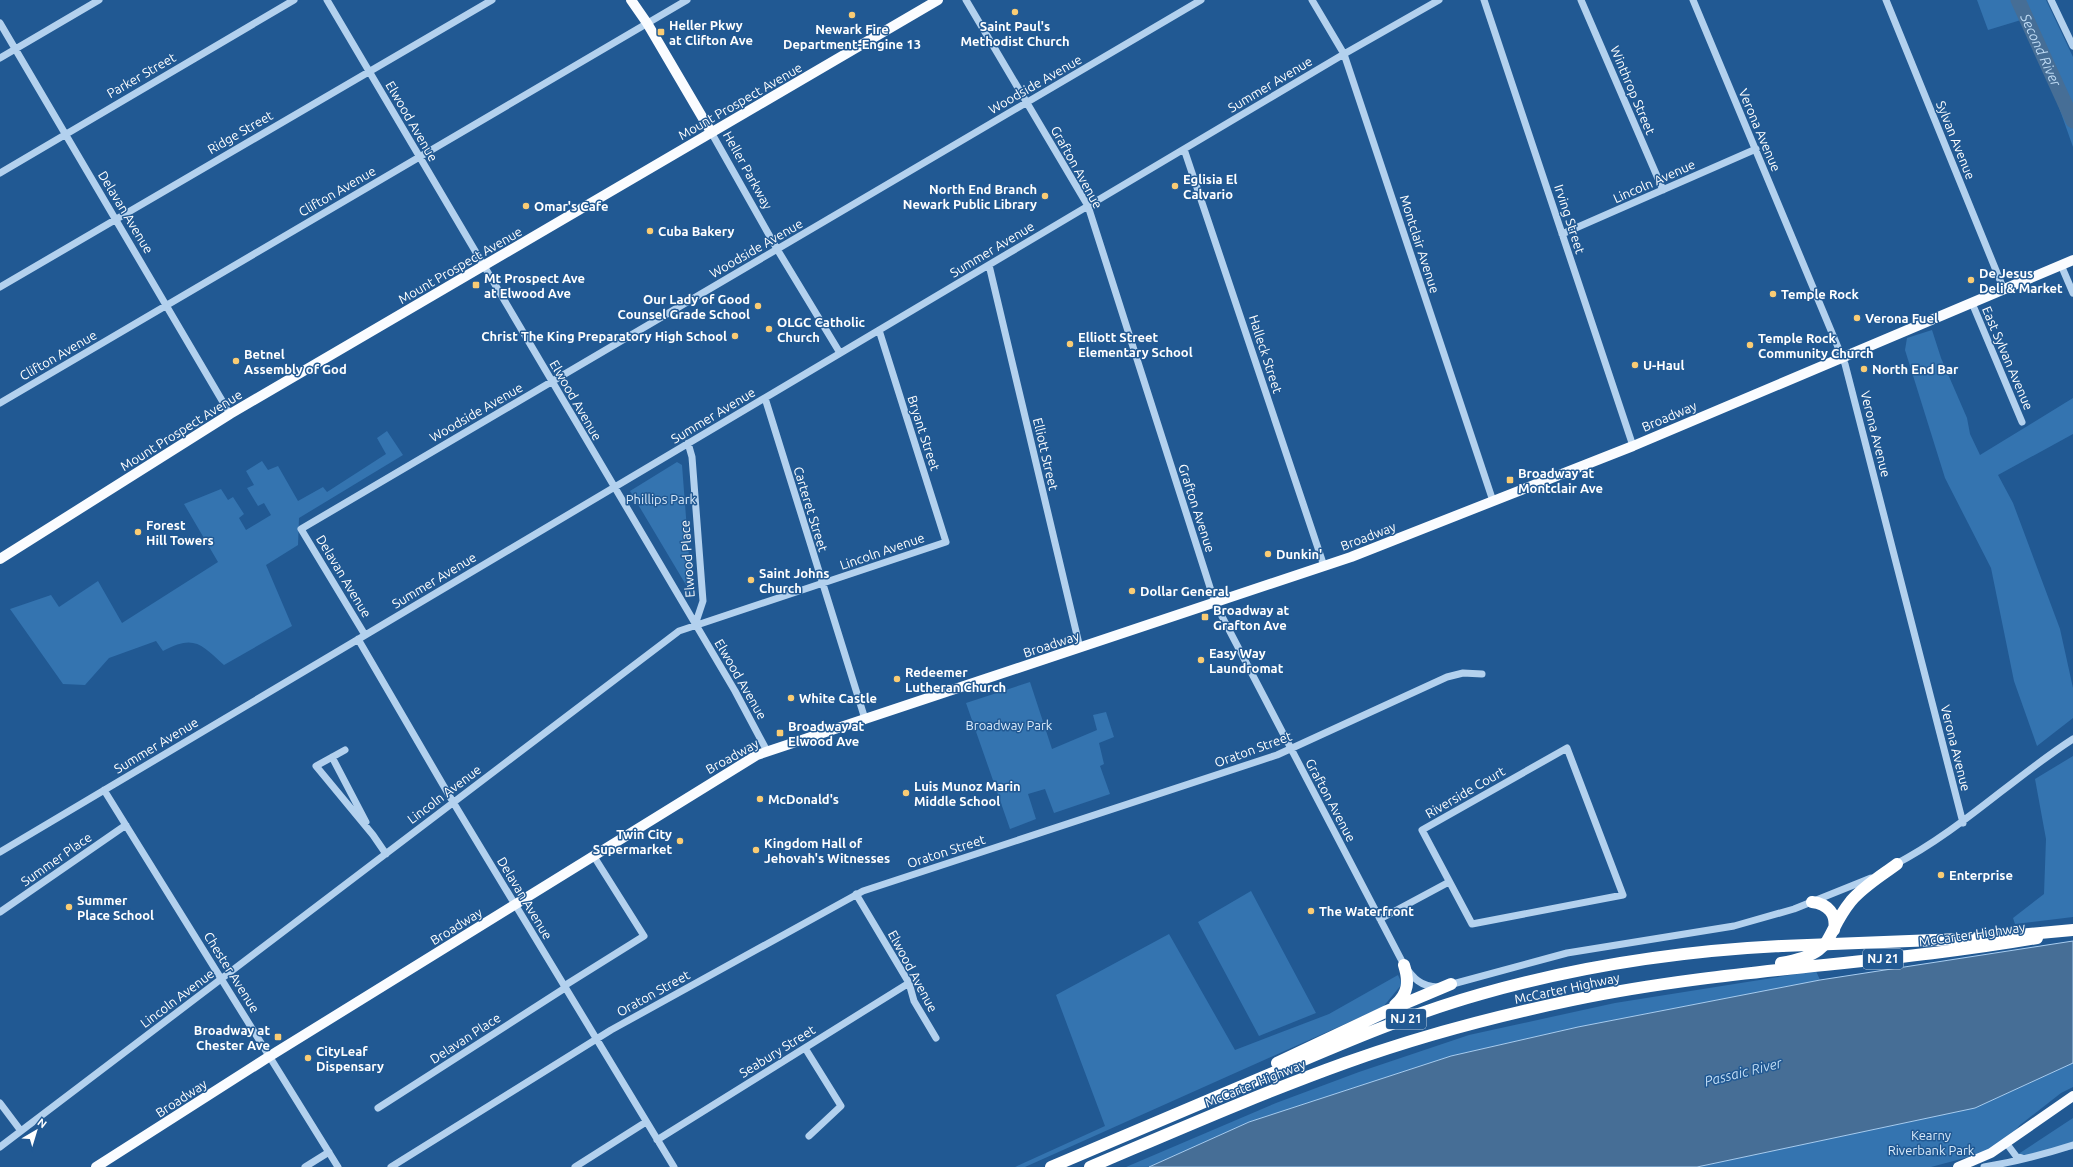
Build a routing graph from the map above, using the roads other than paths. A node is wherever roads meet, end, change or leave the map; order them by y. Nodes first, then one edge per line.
1 (98, 0) edge
2 (294, 0) edge
3 (327, 0) edge
4 (492, 0) edge
5 (632, 0) edge
6 (687, 0) edge
7 (938, 0) edge
8 (966, 0) edge
9 (1201, 0) edge
10 (1312, 0) edge
11 (1439, 0) edge
12 (1484, 0) edge
13 (1581, 0) edge
14 (1693, 0) edge
15 (1886, 0) edge
16 (2051, 0) edge
17 (0, 23) edge
18 (647, 23) junction
19 (2073, 46) edge
20 (16, 49) junction
21 (1344, 54) junction
22 (0, 58) edge
23 (369, 71) junction
24 (1027, 103) junction
25 (712, 132) junction
26 (65, 133) junction
27 (1184, 149) junction
28 (1756, 149) junction
29 (419, 157) junction
30 (0, 173) edge
31 (1663, 190) junction
32 (1088, 206) junction
33 (115, 218) junction
34 (1562, 234) junction
35 (777, 249) junction
36 (2073, 260) edge
37 (988, 265) junction
38 (2061, 265) junction
39 (484, 266) junction
40 (0, 287) edge
41 (2004, 290) junction
42 (2073, 293) edge
43 (1972, 303) junction
44 (167, 305) junction
45 (879, 330) junction
46 (840, 353) junction
47 (1843, 357) junction
48 (552, 382) junction
49 (765, 398) junction
50 (0, 403) edge
51 (230, 414) junction
52 (2022, 422) dead end
53 (688, 443) junction
54 (1633, 446) junction
55 (614, 488) junction
56 (1493, 501) junction
57 (301, 529) joint
58 (946, 542) joint
59 (0, 559) edge
60 (1324, 566) junction
61 (822, 584) junction
62 (1215, 603) junction
63 (695, 625) junction
64 (365, 635) junction
65 (358, 639) junction
66 (1080, 648) junction
67 (1482, 674) dead end
68 (865, 719) junction
69 (2073, 739) edge
70 (1291, 749) junction
71 (344, 750) dead end
72 (767, 751) junction
73 (332, 757) junction
74 (104, 790) junction
75 (453, 802) junction
76 (1963, 823) junction
77 (126, 825) junction
78 (373, 835) junction
79 (0, 852) edge
80 (386, 854) junction
81 (593, 855) junction
82 (1897, 864) junction
83 (1449, 882) junction
84 (856, 894) junction
85 (1812, 902) junction
86 (515, 904) junction
87 (0, 912) edge
88 (1380, 919) junction
89 (2073, 931) edge
90 (1830, 939) junction
91 (1404, 965) junction
92 (222, 979) junction
93 (1692, 980) junction
94 (909, 983) junction
95 (1451, 984) junction
96 (565, 987) junction
97 (1388, 1011) junction
98 (936, 1038) dead end
99 (596, 1039) junction
100 (805, 1048) junction
101 (270, 1056) junction
102 (2073, 1096) edge
103 (0, 1103) edge
104 (1202, 1103) junction
105 (378, 1108) dead end
106 (646, 1122) junction
107 (1194, 1123) junction
108 (21, 1131) junction
109 (809, 1136) dead end
110 (657, 1140) junction
111 (2007, 1144) junction
112 (2073, 1145) edge
113 (0, 1147) edge
114 (329, 1152) junction
115 (2022, 1158) junction
116 (96, 1167) edge
117 (305, 1167) edge
118 (338, 1167) edge
119 (391, 1167) edge
120 (574, 1167) edge
121 (674, 1167) edge
122 (1051, 1167) edge
123 (1090, 1167) edge
124 (1106, 1167) edge
125 (1958, 1167) edge
126 (1984, 1167) edge

1 - 20 street
2 - 26 street, Parker Street
3 - 23 street, Elwood Avenue
4 - 23 street, Ridge Street
5 - 18 main road, Heller Parkway
6 - 18 street, Clifton Avenue
7 - 25 main road, Mount Prospect Avenue
8 - 24 street, Grafton Avenue
9 - 24 street, Woodside Avenue
10 - 21 street, Montclair Avenue
11 - 21 street, Summer Avenue
12 - 34 street, Irving Street
13 - 31 street, Winthrop Street
14 - 28 street, Verona Avenue
15 - 41 street, Sylvan Avenue
16 - 19 street
17 - 20 street, Delavan Avenue
18 - 25 main road, Heller Parkway
18 - 29 street, Clifton Avenue
20 - 22 street
20 - 26 street, Delavan Avenue
21 - 27 street, Summer Avenue
21 - 56 street, Montclair Avenue
23 - 29 street, Elwood Avenue
23 - 33 street, Ridge Street
24 - 32 street, Grafton Avenue
24 - 35 street, Woodside Avenue
25 - 35 street, Heller Parkway
25 - 39 main road, Mount Prospect Avenue
26 - 30 street, Parker Street
26 - 33 street, Delavan Avenue
27 - 32 street, Summer Avenue
27 - 60 street, Halleck Street
28 - 31 street, Lincoln Avenue
28 - 47 street, Verona Avenue
29 - 39 street, Elwood Avenue
29 - 44 street, Clifton Avenue
31 - 34 street, Lincoln Avenue
32 - 37 street, Summer Avenue
32 - 62 street, Grafton Avenue
33 - 40 street, Ridge Street
33 - 44 street, Delavan Avenue
34 - 54 street, Irving Street
35 - 46 street, Heller Parkway
35 - 48 street, Woodside Avenue
36 - 38 main road, Broadway
37 - 45 street, Summer Avenue
37 - 66 street, Elliott Street
38 - 41 main road, Broadway
38 - 42 street
39 - 48 street, Elwood Avenue
39 - 51 main road, Mount Prospect Avenue
41 - 43 main road, Broadway
43 - 47 main road, Broadway
43 - 52 street, East Sylvan Avenue
44 - 50 street, Clifton Avenue
44 - 51 street, Delavan Avenue
45 - 46 street, Summer Avenue
45 - 58 street, Bryant Street
46 - 49 street, Summer Avenue
47 - 54 main road, Broadway
47 - 76 street, Verona Avenue
48 - 55 street, Elwood Avenue
48 - 57 street, Woodside Avenue
49 - 53 street, Summer Avenue
49 - 61 street, Carteret Street
51 - 59 main road, Mount Prospect Avenue
53 - 55 street, Summer Avenue
53 - 63 street, Elwood Place
54 - 56 main road, Broadway
55 - 63 street, Elwood Avenue
55 - 64 street, Summer Avenue
56 - 60 main road, Broadway
57 - 64 street, Delavan Avenue
58 - 61 street, Lincoln Avenue
60 - 62 main road, Broadway
61 - 63 street, Lincoln Avenue
61 - 68 street, Carteret Street
62 - 66 main road, Broadway
62 - 70 street, Grafton Avenue
63 - 72 street, Elwood Avenue
63 - 75 street, Lincoln Avenue
64 - 65 street, Summer Avenue
65 - 74 street, Summer Avenue
65 - 75 street, Delavan Avenue
66 - 68 main road, Broadway
67 - 70 street, Oraton Street
68 - 72 main road, Broadway
69 - 76 street
70 - 84 street, Oraton Street
70 - 88 street, Grafton Avenue
71 - 73 street
72 - 81 main road, Broadway
73 - 78 street
73 - 78 street
74 - 77 street, Chester Avenue
74 - 79 street, Summer Avenue
75 - 80 street, Lincoln Avenue
75 - 86 street, Delavan Avenue
76 - 82 street
77 - 87 street, Summer Place
77 - 92 street, Chester Avenue
78 - 80 street
80 - 92 street, Lincoln Avenue
81 - 86 main road, Broadway
81 - 96 street, Delavan Place
82 - 85 street
82 - 90 highway
83 - 83 street, Riverside Court
83 - 88 street
84 - 94 street, Elwood Avenue
84 - 99 street, Oraton Street
85 - 90 highway
85 - 95 street
86 - 96 street, Delavan Avenue
86 - 101 main road, Broadway
88 - 91 street, Grafton Avenue
89 - 93 highway, McCarter Highway / NJ 21
89 - 104 highway, NJ 21, bridge
90 - 93 highway
91 - 95 street, Grafton Avenue
91 - 97 highway
92 - 101 street, Chester Avenue
92 - 108 street, Lincoln Avenue
93 - 107 highway, McCarter Highway / NJ 21
94 - 98 street, Elwood Avenue
94 - 100 street, Seabury Street
95 - 97 highway
96 - 99 street, Delavan Avenue
96 - 105 street, Delavan Place
97 - 104 highway
99 - 106 street, Delavan Avenue
99 - 119 street, Oraton Street
100 - 109 street
100 - 110 street, Seabury Street
101 - 114 street, Chester Avenue
101 - 116 main road, Broadway
102 - 111 main road
103 - 108 street
104 - 122 highway, NJ 21
106 - 110 street, Delavan Avenue
106 - 120 street
107 - 123 highway, McCarter Highway / NJ 21
107 - 124 highway
108 - 113 street, Lincoln Avenue
110 - 121 street, Delavan Avenue
111 - 115 street
111 - 125 main road
112 - 115 street
114 - 117 street
114 - 118 street, Chester Avenue
115 - 126 street

